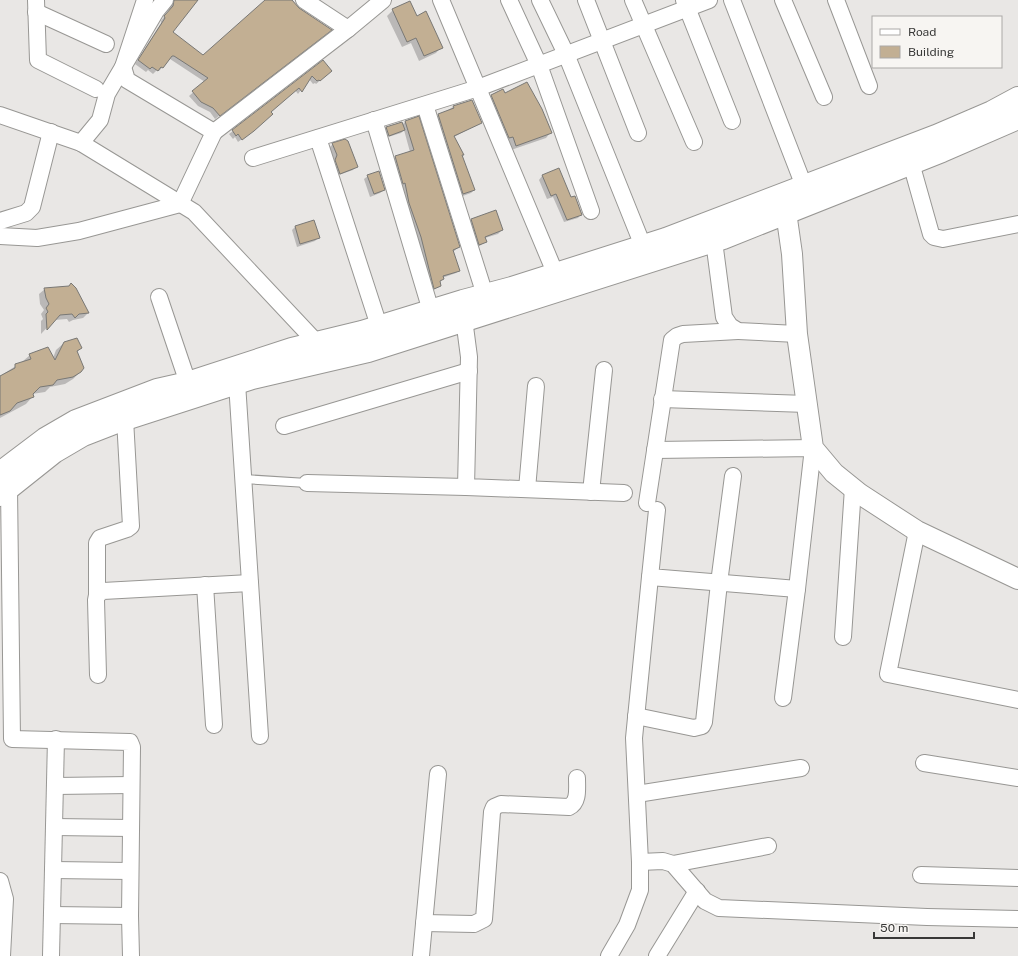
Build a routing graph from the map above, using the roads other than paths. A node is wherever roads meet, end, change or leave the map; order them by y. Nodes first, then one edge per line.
1 (145, 0) edge
2 (165, 0) edge
3 (304, 0) edge
4 (383, 0) edge
5 (442, 0) edge
6 (509, 0) edge
7 (540, 0) edge
8 (588, 0) edge
9 (633, 0) edge
10 (710, 0) edge
11 (732, 0) edge
12 (783, 0) edge
13 (830, 0) edge
14 (836, 0) edge
15 (686, 4) edge
16 (36, 6) edge
17 (643, 25) junction
18 (348, 29) junction
19 (605, 40) junction
20 (106, 44) dead end
21 (848, 49) dead end
22 (566, 54) junction
23 (539, 65) junction
24 (123, 67) junction
25 (869, 86) dead end
26 (478, 88) junction
27 (96, 89) dead end
28 (824, 98) dead end
29 (1018, 98) edge
30 (425, 104) junction
31 (0, 115) edge
32 (1018, 118) edge
33 (374, 120) junction
34 (732, 121) dead end
35 (51, 132) junction
36 (214, 132) junction
37 (638, 133) dead end
38 (318, 138) junction
39 (694, 142) dead end
40 (81, 143) junction
41 (253, 158) dead end
42 (911, 163) junction
43 (804, 186) junction
44 (785, 203) junction
45 (180, 204) junction
46 (591, 211) dead end
47 (0, 221) edge
48 (1018, 224) edge
49 (0, 236) edge
50 (714, 241) junction
51 (643, 246) junction
52 (556, 274) junction
53 (486, 295) junction
54 (158, 297) dead end
55 (431, 311) junction
56 (464, 319) junction
57 (379, 326) junction
58 (738, 331) junction
59 (797, 334) junction
60 (317, 343) junction
61 (604, 370) dead end
62 (468, 371) junction
63 (188, 383) junction
64 (238, 383) junction
65 (536, 386) dead end
66 (662, 399) junction
67 (807, 404) junction
68 (125, 419) junction
69 (284, 426) dead end
70 (813, 448) junction
71 (655, 450) junction
72 (733, 476) dead end
73 (244, 479) junction
74 (307, 483) joint
75 (3, 485) edge
76 (466, 487) junction
77 (853, 488) junction
78 (528, 489) junction
79 (591, 492) junction
80 (624, 493) dead end
81 (917, 531) junction
82 (650, 577) junction
83 (1018, 579) edge
84 (250, 582) junction
85 (719, 582) junction
86 (205, 585) junction
87 (797, 589) junction
88 (97, 595) junction
89 (843, 637) dead end
90 (98, 675) dead end
91 (783, 698) dead end
92 (1018, 700) edge
93 (636, 716) junction
94 (214, 725) dead end
95 (260, 736) dead end
96 (56, 739) junction
97 (924, 763) dead end
98 (801, 768) dead end
99 (438, 774) dead end
100 (578, 778) dead end
101 (1018, 778) edge
102 (131, 785) junction
103 (55, 786) junction
104 (637, 794) junction
105 (54, 827) junction
106 (131, 828) junction
107 (768, 846) dead end
108 (640, 862) junction
109 (673, 864) junction
110 (53, 870) junction
111 (130, 871) junction
112 (921, 875) dead end
113 (1018, 878) edge
114 (0, 881) edge
115 (697, 891) junction
116 (52, 915) junction
117 (130, 916) junction
118 (1018, 919) edge
119 (424, 923) junction
120 (2, 925) edge
121 (2, 956) edge
122 (51, 956) edge
123 (131, 956) edge
124 (422, 956) edge
125 (609, 956) edge
126 (657, 956) edge

1 - 24 street
2 - 24 street
3 - 18 street
4 - 18 street
5 - 26 street
6 - 23 street
7 - 22 street
8 - 19 street
9 - 17 street
10 - 15 street
11 - 43 street
12 - 28 street
13 - 21 street
14 - 25 street
15 - 17 street
15 - 34 street
16 - 20 street
16 - 27 street
17 - 19 street
17 - 39 street
18 - 36 street
19 - 22 street
19 - 37 street
22 - 23 street
22 - 51 street
23 - 26 street
23 - 46 street
24 - 36 street
24 - 40 street
26 - 30 street
26 - 52 street
29 - 43 main road
30 - 33 street
30 - 53 street
31 - 35 street
32 - 42 main road
33 - 38 street
33 - 55 street
35 - 40 street
35 - 47 street
36 - 45 street
38 - 41 street
38 - 57 street
40 - 45 street
42 - 44 main road
42 - 48 street
43 - 44 main road
44 - 50 main road
44 - 51 main road
44 - 59 street
45 - 49 street
45 - 60 street
50 - 56 main road
50 - 58 street
51 - 52 main road
52 - 53 main road
53 - 55 main road
54 - 63 street
55 - 57 main road
56 - 62 street
56 - 64 main road
57 - 60 main road
58 - 59 street
58 - 66 street
59 - 67 street
60 - 63 main road
61 - 79 street
62 - 69 street
62 - 76 street
63 - 75 main road
64 - 68 main road
64 - 73 street
65 - 78 street
66 - 67 street
66 - 71 street
67 - 70 street
68 - 75 main road
68 - 88 street
70 - 71 street
70 - 77 street
70 - 87 street
71 - 82 street
72 - 85 street
73 - 74 lane
73 - 84 street
74 - 76 street
75 - 96 street
76 - 78 street
77 - 81 street
77 - 89 street
78 - 79 street
79 - 80 street
81 - 83 street
81 - 92 street
82 - 85 street
82 - 93 street
84 - 86 street
84 - 95 street
85 - 87 street
85 - 93 street
86 - 88 street
86 - 94 street
87 - 91 street
88 - 90 street
93 - 104 street
96 - 102 street
96 - 103 street
97 - 101 street
98 - 104 street
99 - 119 street
100 - 119 street
102 - 103 street
102 - 106 street
103 - 105 street
104 - 108 street
105 - 106 street
105 - 110 street
106 - 111 street
107 - 109 street
108 - 109 street
108 - 125 street
109 - 115 street
110 - 111 street
110 - 116 street
111 - 117 street
112 - 113 street
114 - 120 street
115 - 118 street
115 - 126 street
116 - 117 street
116 - 122 street
117 - 123 street
119 - 124 street
120 - 121 street

